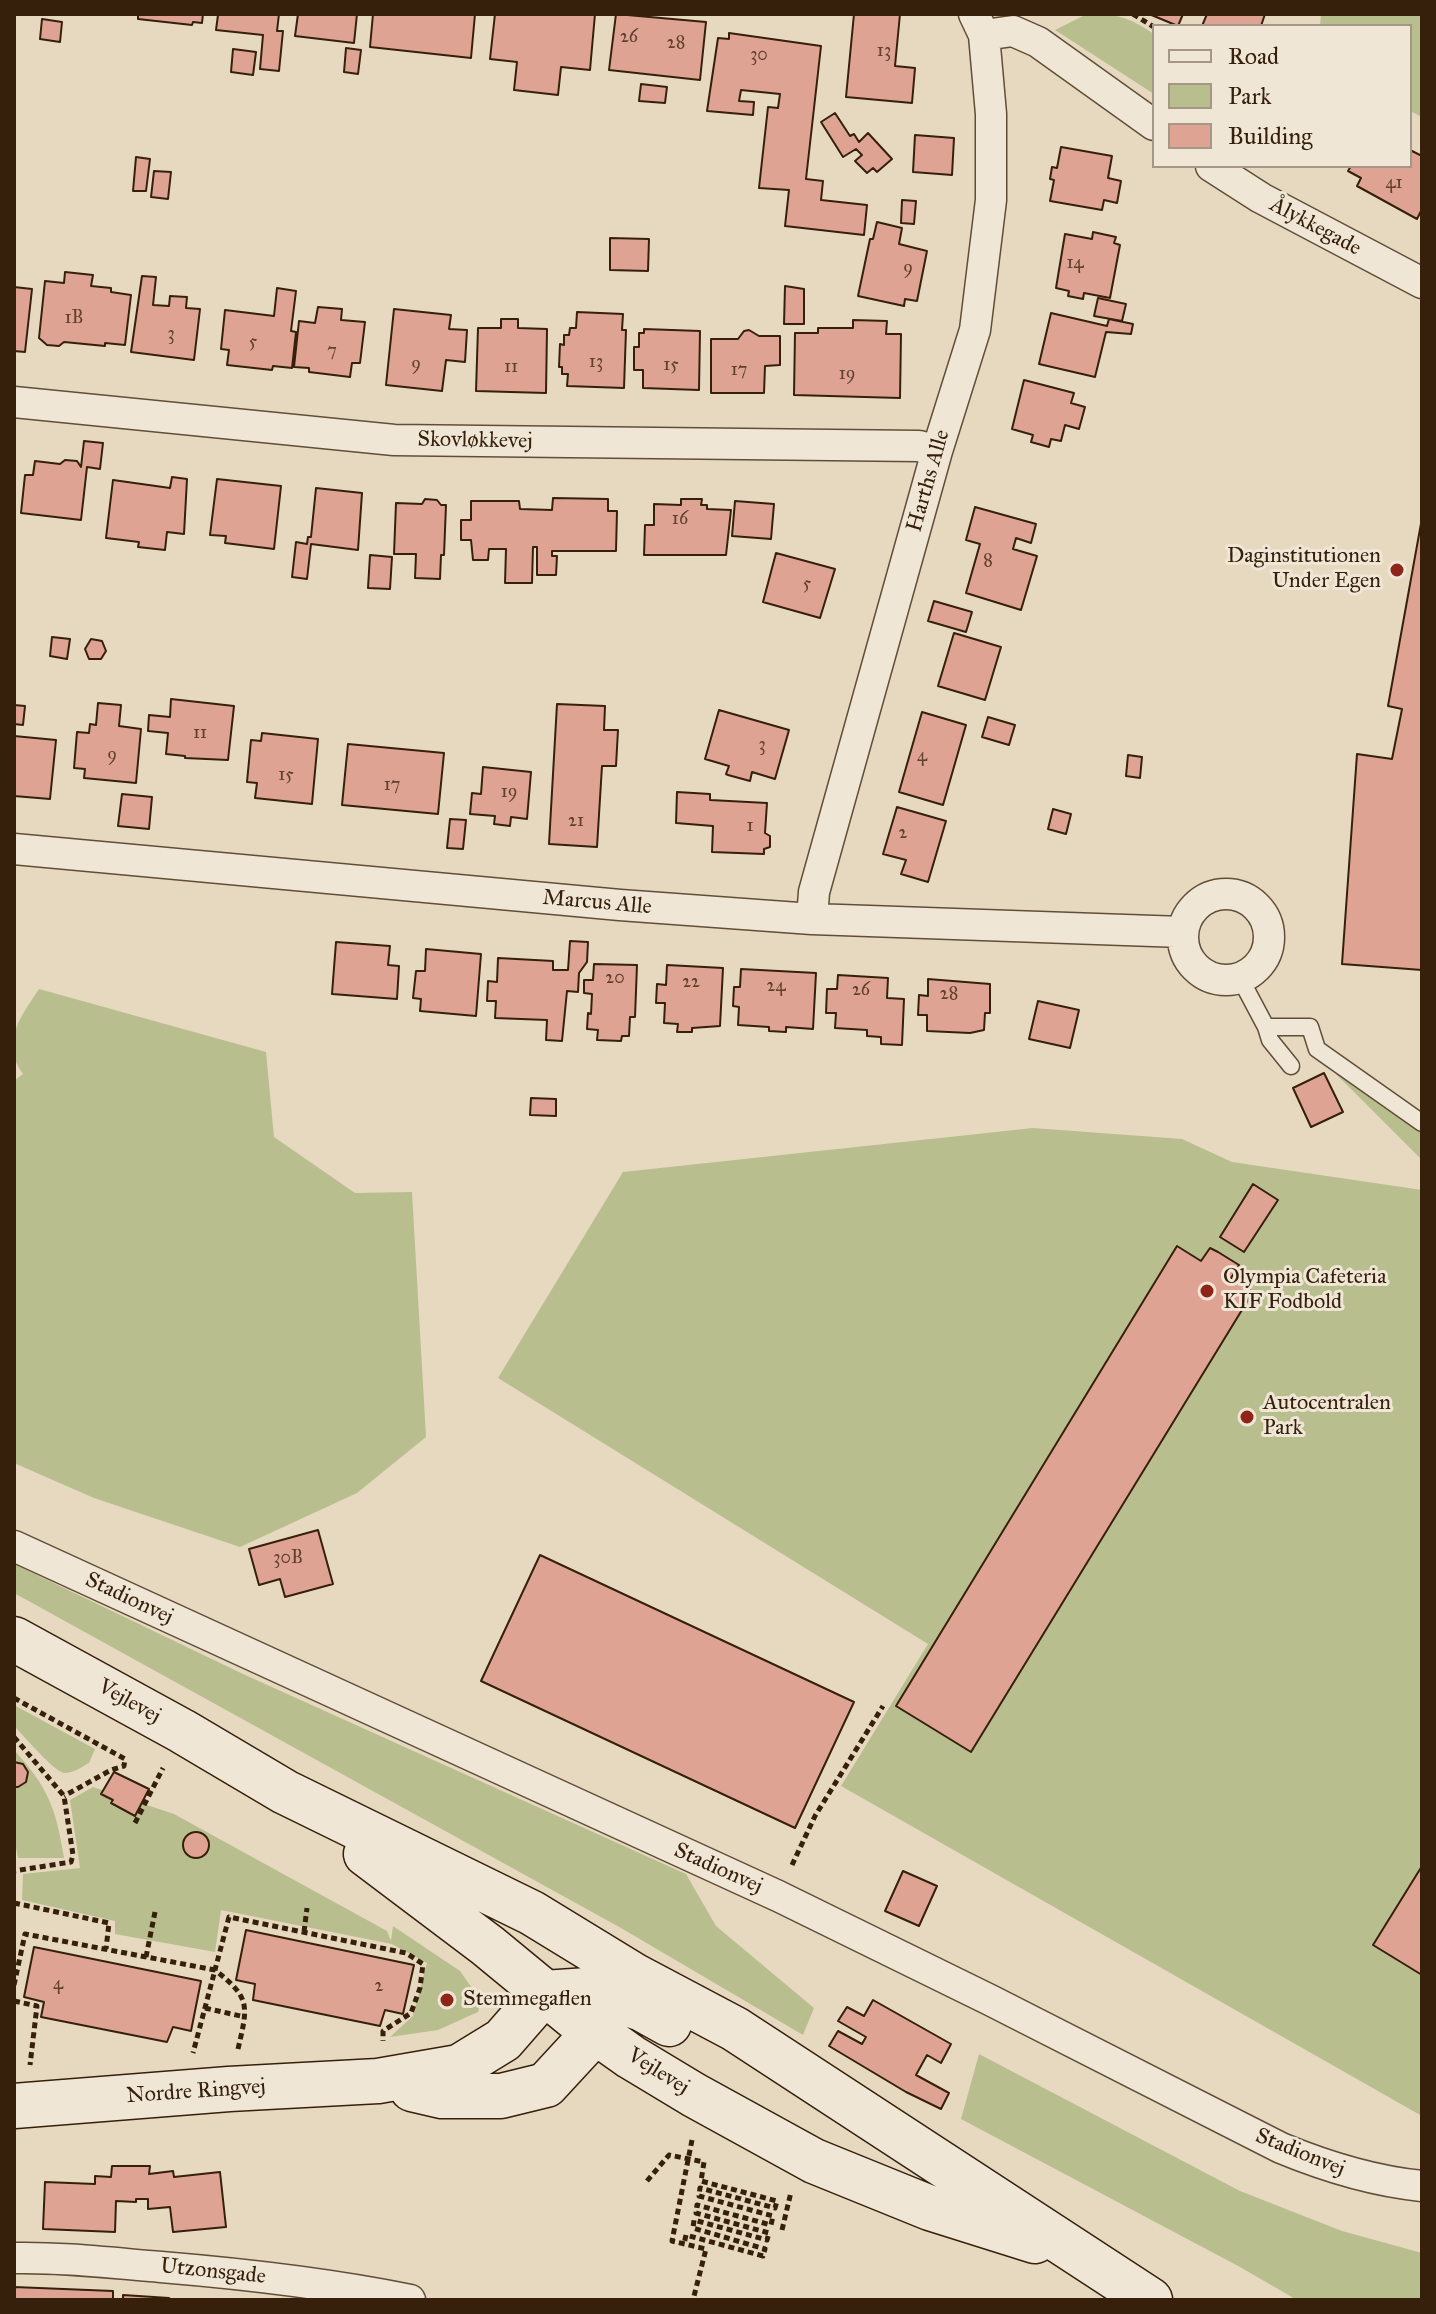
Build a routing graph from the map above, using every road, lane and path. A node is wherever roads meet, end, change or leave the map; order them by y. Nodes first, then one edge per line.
1 (1133, 14) edge
2 (979, 24) edge
3 (1152, 26) edge
4 (1152, 124) edge
5 (1214, 168) edge
6 (1422, 283) edge
7 (14, 402) edge
8 (937, 451) junction
9 (14, 849) edge
10 (812, 919) junction
11 (1182, 932) junction
12 (1240, 978) junction
13 (1266, 1027) junction
14 (1291, 1066) dead end
15 (1422, 1123) edge
16 (14, 1546) edge
17 (14, 1639) edge
18 (14, 1698) edge
19 (883, 1706) dead end
20 (182, 1731) junction
21 (14, 1737) edge
22 (285, 1792) junction
23 (64, 1796) junction
24 (135, 1823) dead end
25 (14, 1871) edge
26 (778, 1896) junction
27 (14, 1903) edge
28 (307, 1908) dead end
29 (155, 1912) dead end
30 (304, 1932) junction
31 (106, 1949) junction
32 (146, 1957) junction
33 (215, 1970) junction
34 (14, 1985) edge
35 (544, 1993) junction
36 (14, 2001) edge
37 (615, 2002) junction
38 (205, 2008) junction
39 (383, 2031) dead end
40 (198, 2035) dead end
41 (30, 2065) dead end
42 (378, 2081) junction
43 (14, 2106) edge
44 (685, 2171) dead end
45 (647, 2181) dead end
46 (1422, 2186) edge
47 (684, 2244) junction
48 (1085, 2256) junction
49 (14, 2258) edge
50 (410, 2300) edge
51 (693, 2300) edge
52 (1150, 2300) edge

1 - 3 path
2 - 4 street
2 - 8 street, Harths Alle
5 - 6 street, Ålykkegade
7 - 8 street, Skovløkkevej
8 - 10 street, Harths Alle
9 - 10 street, Marcus Alle
10 - 11 street, Marcus Alle
11 - 12 street
11 - 12 street
12 - 13 lane
13 - 14 lane
13 - 15 lane
16 - 26 street, Stadionvej
17 - 20 main road, Vejlevej
18 - 23 path
19 - 26 path
20 - 22 main road, Vejlevej
20 - 24 path
21 - 23 path
22 - 35 main road, Vejlevej
22 - 37 main road, Vejlevej
23 - 25 path
26 - 46 street, Stadionvej
27 - 31 path
28 - 30 path
29 - 32 path
30 - 33 path
30 - 39 path
31 - 32 path
31 - 34 path
32 - 33 path
33 - 38 path
33 - 38 path
35 - 37 main road, Vejlevej
35 - 42 main road, Nordre Ringvej
36 - 41 path
37 - 42 main road, Nordre Ringvej
37 - 48 main road, Vejlevej
37 - 48 main road, Vejlevej
38 - 40 path
42 - 43 main road, Nordre Ringvej
44 - 47 path
45 - 47 path
47 - 51 path
48 - 52 main road, Vejlevej
49 - 50 street, Utzonsgade

